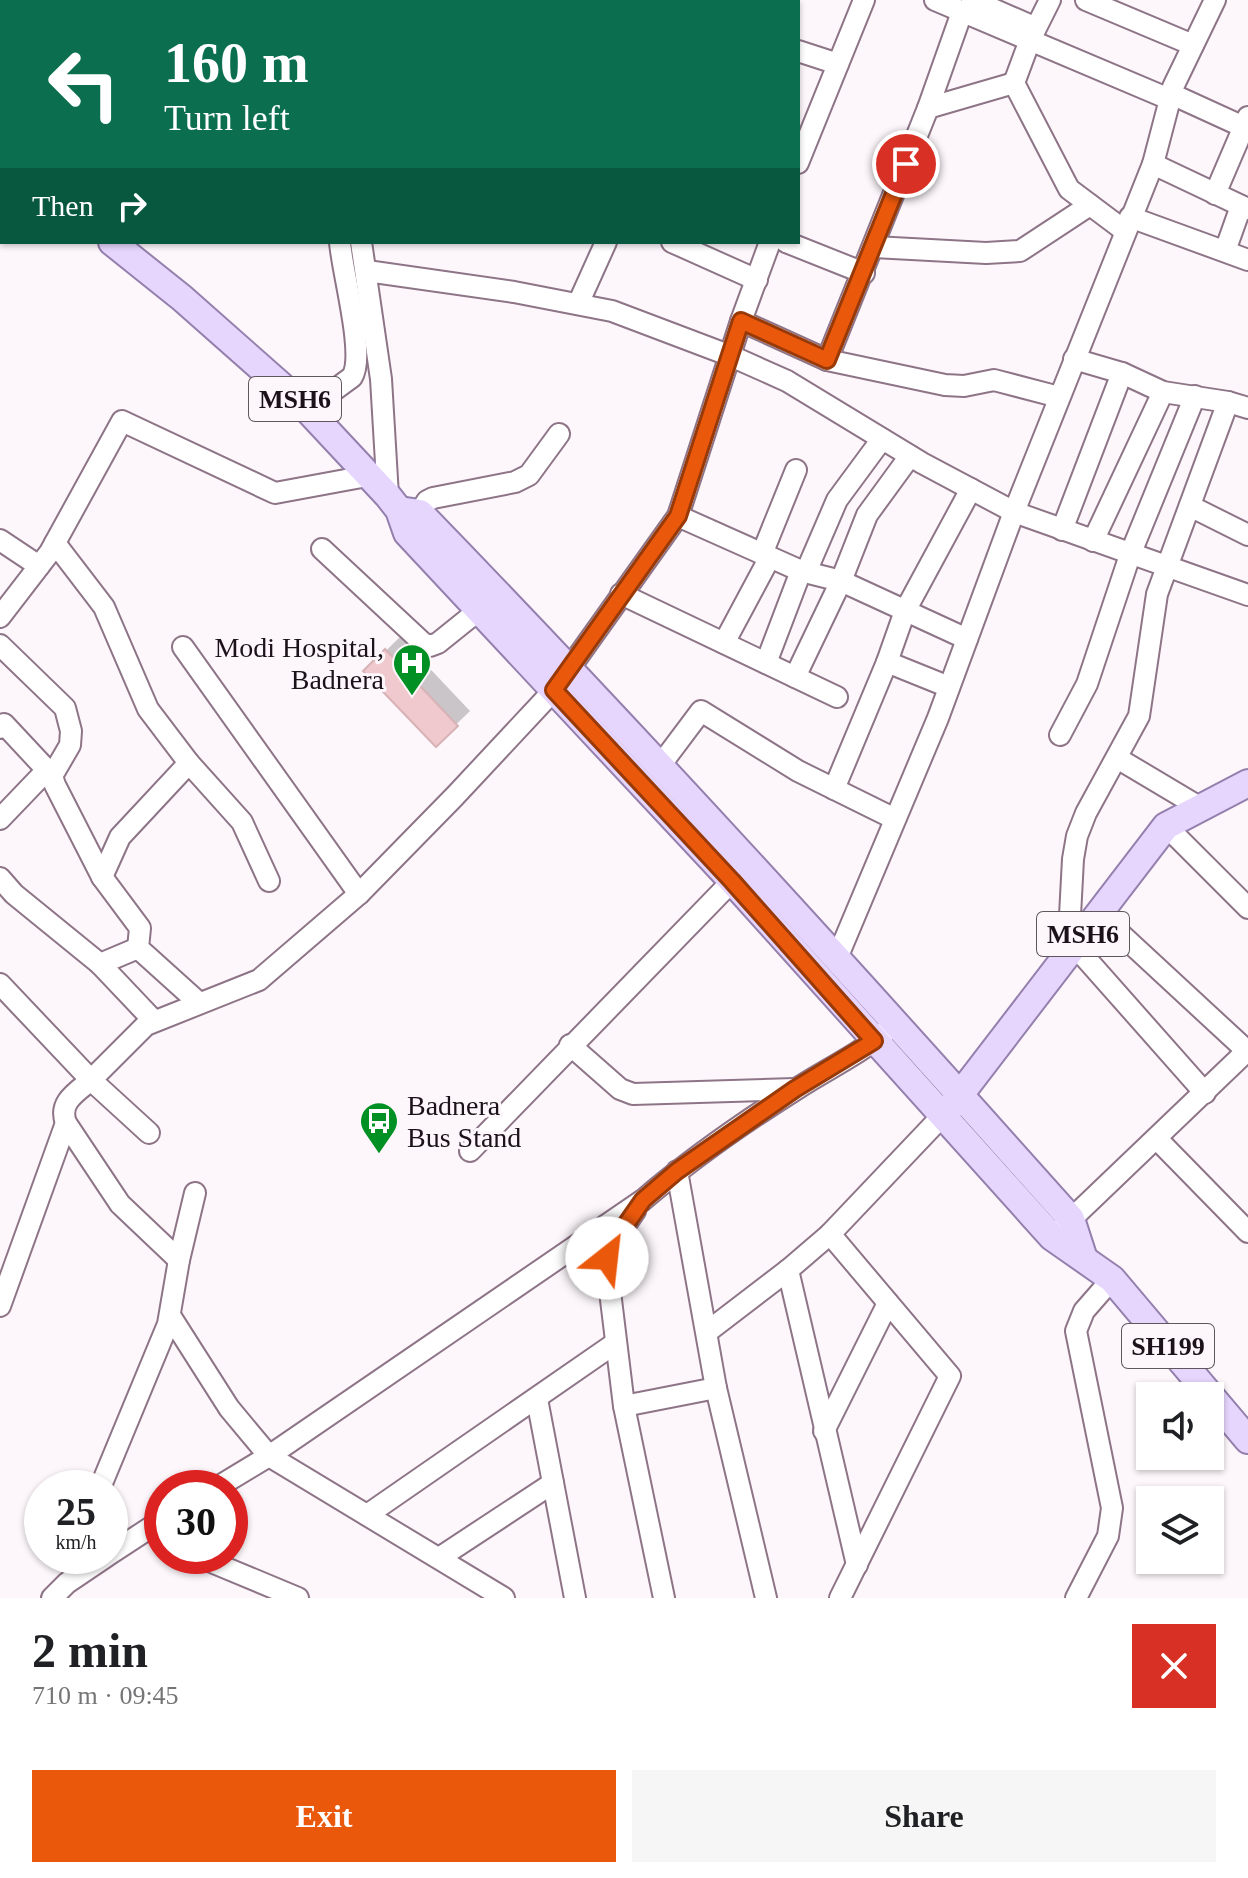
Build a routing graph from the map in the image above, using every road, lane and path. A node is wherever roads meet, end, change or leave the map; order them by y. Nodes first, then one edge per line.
1 (864, 0) edge
2 (935, 0) edge
3 (1050, 0) edge
4 (1086, 0) edge
5 (1215, 0) edge
6 (967, 6) edge
7 (1033, 34) junction
8 (1193, 45) junction
9 (800, 52) edge
10 (838, 64) junction
11 (1014, 83) junction
12 (1170, 94) junction
13 (928, 108) junction
14 (1246, 124) edge
15 (800, 158) edge
16 (1153, 164) junction
17 (1215, 194) junction
18 (1090, 205) junction
19 (1245, 208) edge
20 (1128, 224) junction
21 (114, 244) edge
22 (340, 244) edge
23 (361, 244) edge
24 (605, 244) edge
25 (676, 244) edge
26 (769, 244) edge
27 (791, 244) edge
28 (874, 247) junction
29 (1225, 251) junction
30 (1248, 260) edge
31 (367, 271) junction
32 (864, 273) junction
33 (757, 280) junction
34 (578, 304) junction
35 (741, 321) junction
36 (731, 356) junction
37 (1074, 359) junction
38 (827, 360) junction
39 (356, 371) junction
40 (1122, 373) junction
41 (381, 380) junction
42 (1163, 392) junction
43 (1195, 396) junction
44 (1059, 397) junction
45 (1228, 402) junction
46 (1248, 408) edge
47 (307, 410) junction
48 (559, 434) dead end
49 (882, 439) junction
50 (910, 456) junction
51 (796, 470) dead end
52 (367, 476) junction
53 (971, 489) junction
54 (1190, 506) junction
55 (1014, 512) junction
56 (403, 513) junction
57 (678, 516) junction
58 (1062, 530) junction
59 (1248, 535) edge
60 (0, 540) edge
61 (1093, 541) junction
62 (55, 543) junction
63 (322, 549) dead end
64 (1130, 555) junction
65 (766, 556) junction
66 (39, 566) junction
67 (1168, 568) junction
68 (803, 572) junction
69 (841, 581) junction
70 (621, 594) junction
71 (1248, 595) edge
72 (489, 602) junction
73 (905, 611) junction
74 (0, 617) edge
75 (967, 639) junction
76 (724, 643) junction
77 (0, 645) edge
78 (183, 647) dead end
79 (887, 662) junction
80 (766, 663) junction
81 (569, 667) junction
82 (795, 677) junction
83 (949, 687) junction
84 (554, 690) junction
85 (837, 697) dead end
86 (0, 728) edge
87 (1060, 735) dead end
88 (1117, 758) junction
89 (189, 763) junction
90 (659, 767) junction
91 (50, 773) junction
92 (1248, 783) edge
93 (834, 789) junction
94 (1201, 808) junction
95 (0, 819) edge
96 (895, 819) junction
97 (1166, 826) junction
98 (740, 872) junction
99 (102, 877) junction
100 (0, 878) edge
101 (269, 881) dead end
102 (359, 894) junction
103 (1248, 908) edge
104 (1099, 914) junction
105 (138, 948) junction
106 (1071, 949) junction
107 (837, 958) junction
108 (100, 964) junction
109 (0, 984) edge
110 (199, 1003) junction
111 (154, 1021) junction
112 (894, 1023) junction
113 (874, 1041) junction
114 (570, 1045) junction
115 (1245, 1059) edge
116 (91, 1080) junction
117 (795, 1089) junction
118 (1205, 1093) junction
119 (952, 1105) junction
120 (66, 1123) junction
121 (149, 1133) dead end
122 (1157, 1139) junction
123 (470, 1151) dead end
124 (677, 1171) junction
125 (195, 1193) dead end
126 (643, 1200) junction
127 (1062, 1228) junction
128 (1248, 1232) edge
129 (830, 1234) junction
130 (179, 1260) junction
131 (788, 1270) junction
132 (1112, 1279) junction
133 (888, 1303) junction
134 (0, 1306) edge
135 (171, 1317) junction
136 (707, 1332) junction
137 (614, 1344) junction
138 (716, 1388) junction
139 (537, 1399) junction
140 (624, 1406) junction
141 (1244, 1428) edge
142 (824, 1431) junction
143 (269, 1456) junction
144 (107, 1470) edge
145 (246, 1470) edge
146 (553, 1483) junction
147 (367, 1515) junction
148 (144, 1531) edge
149 (141, 1533) junction
150 (144, 1534) edge
151 (128, 1542) edge
152 (439, 1558) junction
153 (857, 1565) junction
154 (72, 1574) edge
155 (240, 1574) edge
156 (476, 1591) edge
157 (52, 1598) edge
158 (298, 1598) edge
159 (504, 1598) edge
160 (575, 1598) edge
161 (664, 1598) edge
162 (766, 1598) edge
163 (840, 1598) edge
164 (1076, 1598) edge

1 - 10 street
2 - 6 street
3 - 7 street
4 - 8 street
5 - 8 street
6 - 7 street
6 - 13 street
7 - 11 street
7 - 12 street
8 - 12 street
9 - 10 street
10 - 15 street
11 - 13 street
11 - 18 street
12 - 14 street
12 - 16 street
13 - 28 street
14 - 17 street
16 - 17 street
16 - 20 street
17 - 19 street
18 - 20 street
18 - 28 street
19 - 29 street
20 - 29 street
20 - 37 street
21 - 47 main road, MSH6
22 - 39 street
23 - 31 street
24 - 34 street
25 - 33 street
26 - 33 street
27 - 32 street
28 - 32 street
29 - 30 street
31 - 34 street
31 - 41 street
32 - 38 street
33 - 35 street
34 - 36 street
35 - 36 street
35 - 38 street
36 - 49 street
36 - 57 street
37 - 40 street
37 - 44 street
38 - 44 street
39 - 41 street
39 - 47 street
40 - 42 street
40 - 58 street
41 - 56 street
42 - 43 street
42 - 61 street
43 - 45 street
43 - 64 street
44 - 55 street
45 - 46 street
45 - 54 street
47 - 52 main road, MSH6
48 - 56 street
49 - 50 street
49 - 68 street
50 - 53 street
50 - 69 street
51 - 65 street
52 - 56 main road, MSH6
52 - 62 street
53 - 55 street
53 - 73 street
54 - 59 street
54 - 67 street
55 - 58 street
55 - 75 street
56 - 72 main road, MSH6
57 - 65 street
57 - 70 street
58 - 61 street
60 - 66 street
61 - 64 street
62 - 66 street
62 - 89 street
63 - 72 street
64 - 67 street
64 - 87 street
65 - 68 street
65 - 76 street
66 - 74 street
67 - 71 street
67 - 88 street
68 - 69 street
68 - 80 street
69 - 73 street
69 - 82 street
70 - 76 street
70 - 81 street
72 - 81 main road, MSH6
72 - 84 main road, MSH6
73 - 75 street
73 - 79 street
75 - 83 street
76 - 80 street
77 - 91 street
78 - 102 street
79 - 83 street
79 - 93 street
80 - 82 street
81 - 84 street
81 - 90 main road, MSH6
82 - 85 street
83 - 96 street
84 - 98 main road, MSH6
84 - 102 street
86 - 91 street
88 - 94 street
88 - 106 street
89 - 99 street
89 - 101 street
90 - 93 street
90 - 98 main road, MSH6
91 - 95 street
91 - 99 street
92 - 94 main road, MSH6
93 - 96 street
94 - 97 main road, MSH6
96 - 107 street
97 - 103 street
97 - 104 main road, MSH6
98 - 107 main road, MSH6
98 - 113 main road, MSH6
98 - 114 street
99 - 105 street
100 - 108 street
102 - 110 street
104 - 106 main road, MSH6
104 - 115 street
105 - 108 street
105 - 110 street
106 - 118 street
106 - 119 main road, MSH6
107 - 112 main road, MSH6
108 - 111 street
109 - 116 street
110 - 111 street
111 - 116 street
112 - 113 street
112 - 119 main road, MSH6
113 - 117 street
113 - 119 main road, MSH6
114 - 117 street
114 - 123 street
115 - 118 street
116 - 120 street
116 - 121 street
117 - 124 street
118 - 122 street
119 - 127 main road, SH199
119 - 129 street
120 - 130 street
120 - 134 street
122 - 127 street
122 - 128 street
124 - 126 street
124 - 136 street
125 - 130 street
126 - 137 street
126 - 143 street
127 - 132 main road, SH199
129 - 131 street
129 - 133 street
130 - 135 street
131 - 136 street
131 - 142 street
132 - 141 main road, SH199
132 - 164 street
133 - 142 street
133 - 153 street
135 - 143 street
135 - 144 street
136 - 138 street
137 - 139 street
137 - 140 street
138 - 140 street
138 - 162 street
139 - 146 street
139 - 147 street
140 - 161 street
142 - 153 street
143 - 145 street
143 - 147 street
146 - 152 street
146 - 160 street
147 - 152 street
148 - 149 street
149 - 150 street
149 - 151 street
152 - 156 street
153 - 163 street
154 - 157 street
155 - 158 street
156 - 159 street

